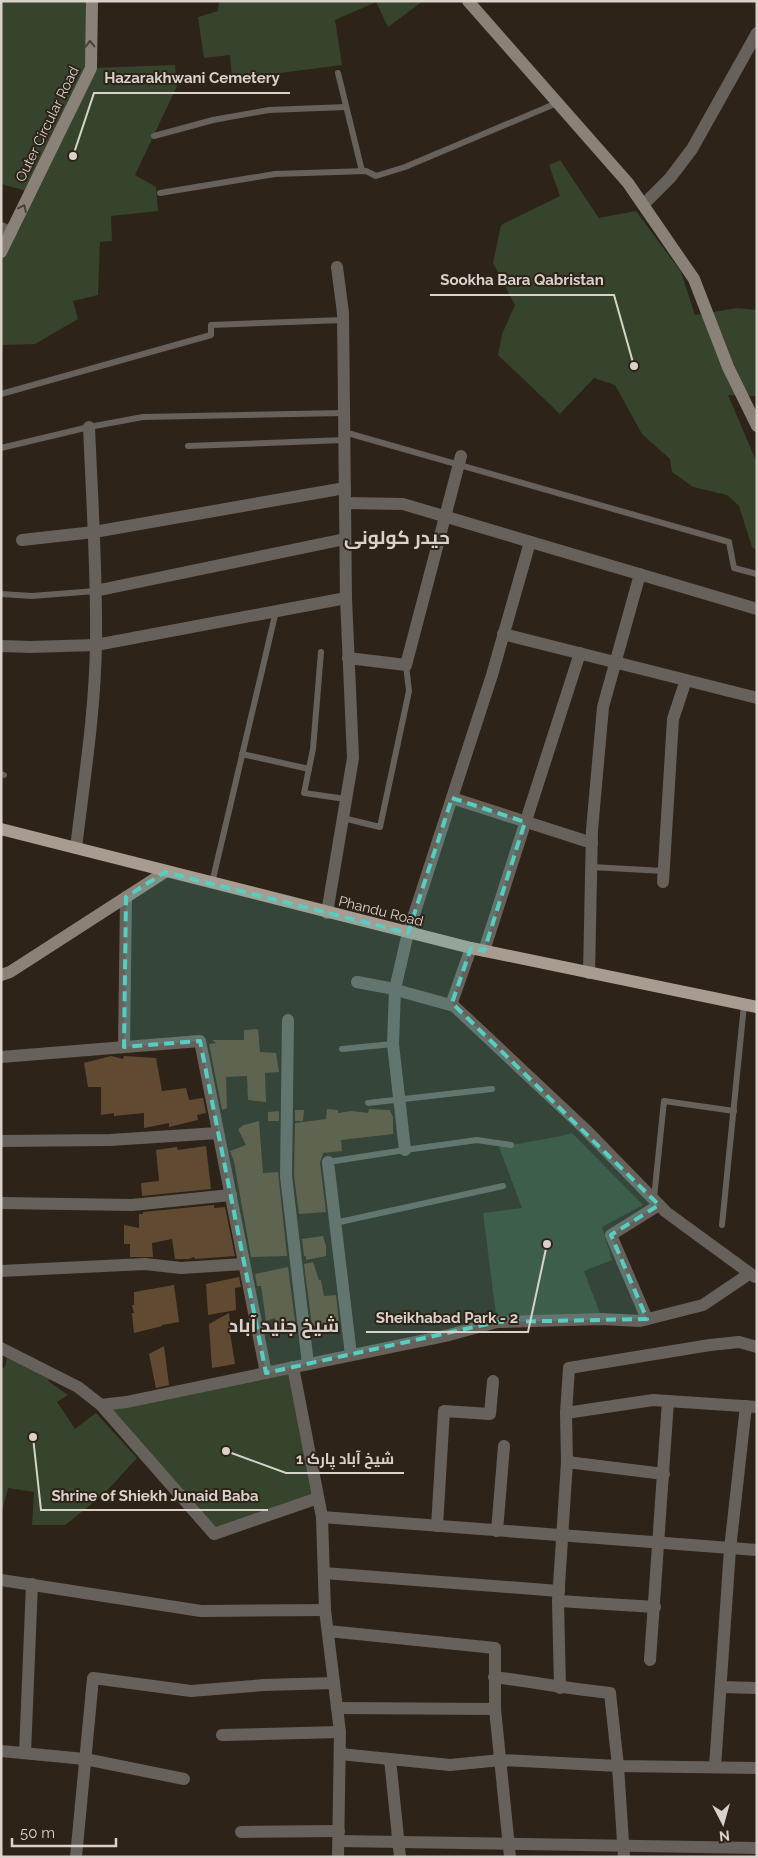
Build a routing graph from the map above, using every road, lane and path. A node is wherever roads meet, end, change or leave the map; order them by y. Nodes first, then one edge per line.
1 (92, 1) edge
2 (468, 1) edge
3 (757, 33) edge
4 (338, 73) dead end
5 (557, 103) junction
6 (346, 107) junction
7 (154, 136) dead end
8 (362, 171) junction
9 (160, 193) dead end
10 (643, 205) junction
11 (6, 230) edge
12 (1, 252) edge
13 (337, 267) dead end
14 (343, 320) junction
15 (1, 394) edge
16 (344, 413) junction
17 (757, 426) edge
18 (88, 427) junction
19 (344, 436) junction
20 (188, 446) dead end
21 (1, 448) edge
22 (460, 461) junction
23 (345, 488) junction
24 (345, 503) junction
25 (445, 517) junction
26 (94, 532) junction
27 (345, 539) junction
28 (22, 540) dead end
29 (530, 542) junction
30 (640, 574) junction
31 (757, 574) edge
32 (95, 591) junction
33 (1, 594) edge
34 (346, 598) junction
35 (757, 609) edge
36 (276, 611) junction
37 (503, 634) junction
38 (96, 645) junction
39 (1, 646) edge
40 (320, 652) dead end
41 (580, 653) junction
42 (348, 658) junction
43 (615, 662) junction
44 (406, 665) junction
45 (686, 680) junction
46 (757, 698) edge
47 (242, 754) junction
48 (309, 769) junction
49 (452, 798) junction
50 (346, 799) junction
51 (343, 818) junction
52 (525, 822) junction
53 (1, 829) edge
54 (1, 837) edge
55 (592, 843) junction
56 (76, 848) junction
57 (592, 867) junction
58 (165, 872) junction
59 (663, 876) joint
60 (212, 883) junction
61 (126, 897) junction
62 (327, 912) junction
63 (408, 933) junction
64 (478, 950) junction
65 (589, 973) junction
66 (1, 975) edge
67 (358, 982) dead end
68 (395, 989) junction
69 (451, 1004) junction
70 (750, 1006) edge
71 (288, 1020) dead end
72 (393, 1044) junction
73 (124, 1047) junction
74 (342, 1049) dead end
75 (1, 1057) edge
76 (492, 1089) dead end
77 (399, 1099) junction
78 (368, 1103) dead end
79 (734, 1111) junction
80 (218, 1133) junction
81 (1, 1141) edge
82 (511, 1145) dead end
83 (405, 1150) junction
84 (328, 1162) joint
85 (503, 1186) dead end
86 (230, 1195) junction
87 (656, 1202) junction
88 (1, 1204) edge
89 (335, 1223) junction
90 (722, 1225) dead end
91 (244, 1264) junction
92 (1, 1271) edge
93 (753, 1276) edge
94 (647, 1319) junction
95 (757, 1346) edge
96 (1, 1348) edge
97 (351, 1355) junction
98 (308, 1364) junction
99 (293, 1367) junction
100 (266, 1373) junction
101 (493, 1381) dead end
102 (668, 1401) junction
103 (101, 1405) junction
104 (751, 1407) edge
105 (566, 1413) junction
106 (504, 1446) dead end
107 (567, 1462) junction
108 (664, 1474) junction
109 (318, 1498) junction
110 (322, 1517) junction
111 (437, 1526) junction
112 (498, 1531) junction
113 (561, 1536) junction
114 (659, 1544) junction
115 (730, 1548) junction
116 (757, 1550) edge
117 (324, 1573) junction
118 (1, 1580) edge
119 (32, 1584) junction
120 (559, 1596) junction
121 (655, 1607) junction
122 (325, 1610) junction
123 (328, 1631) junction
124 (650, 1660) dead end
125 (494, 1677) junction
126 (334, 1683) junction
127 (721, 1687) junction
128 (560, 1688) junction
129 (757, 1688) edge
130 (337, 1708) junction
131 (495, 1709) junction
132 (340, 1732) junction
133 (222, 1735) dead end
134 (1, 1751) edge
135 (25, 1753) junction
136 (340, 1754) junction
137 (85, 1759) junction
138 (390, 1759) junction
139 (501, 1760) junction
140 (618, 1766) junction
141 (716, 1767) junction
142 (757, 1768) edge
143 (184, 1779) dead end
144 (241, 1832) dead end
145 (339, 1836) junction
146 (399, 1842) junction
147 (509, 1843) junction
148 (757, 1848) edge
149 (624, 1851) edge
150 (76, 1857) edge
151 (338, 1857) edge
152 (400, 1857) edge
153 (510, 1857) edge

11 -> 1 main road, Outer Circular Road
2 - 5 main road
3 - 10 street
4 - 6 lane
5 - 8 lane
5 - 10 main road
6 - 7 lane
6 - 8 lane
8 - 9 lane
10 - 17 main road
11 - 12 main road, Outer Circular Road
13 - 14 street
14 - 15 lane
14 - 16 street
16 - 18 lane
16 - 19 street
18 - 21 lane
18 - 26 street
19 - 20 lane
19 - 22 lane
19 - 23 street
22 - 25 street
22 - 31 lane
23 - 24 street
23 - 26 street
24 - 25 street
24 - 27 street
25 - 29 street
25 - 44 street
26 - 28 street
26 - 32 street
27 - 32 street
27 - 34 street
29 - 30 street
29 - 37 street
30 - 35 street
30 - 43 street
32 - 33 lane
32 - 38 street
34 - 36 street
34 - 42 street
36 - 38 street
36 - 47 lane
37 - 41 street
37 - 49 street
38 - 39 street
38 - 56 street
40 - 48 lane
41 - 43 street
41 - 52 street
42 - 44 street
42 - 50 street
43 - 45 street
43 - 55 street
44 - 51 lane
45 - 46 street
45 - 59 street
47 - 48 lane
47 - 60 lane
48 - 50 lane
49 - 52 street
49 - 63 street
50 - 51 street
51 - 62 street
52 - 55 street
52 - 64 street
53 - 54 street
53 - 56 main road, Phandu Road
55 - 57 street
56 - 58 main road, Phandu Road
57 - 59 lane
57 - 65 street
58 - 60 main road, Phandu Road
58 - 61 main road
60 - 62 main road, Phandu Road
61 - 66 main road
61 - 73 street
62 - 63 main road, Phandu Road
63 - 64 main road, Phandu Road
63 - 68 street
64 - 65 main road, Phandu Road
64 - 69 street
65 - 70 main road, Phandu Road
67 - 68 street
68 - 69 street
68 - 72 street
69 - 87 street
70 - 79 lane
71 - 98 street
72 - 74 lane
72 - 77 street
73 - 75 street
73 - 80 street
76 - 77 lane
77 - 78 lane
77 - 83 street
79 - 87 lane
79 - 90 lane
80 - 81 street
80 - 86 street
82 - 83 lane
83 - 84 lane
84 - 89 street
85 - 89 lane
86 - 88 street
86 - 91 street
87 - 93 street
87 - 94 street
89 - 97 street
91 - 92 street
91 - 100 street
93 - 94 street
94 - 97 street
95 - 105 street
96 - 103 street
97 - 98 street
98 - 99 street
99 - 100 street
99 - 109 street
100 - 103 street
101 - 111 street
102 - 104 street
102 - 105 street
102 - 108 street
103 - 109 street
104 - 115 street
105 - 107 street
106 - 112 street
107 - 108 street
107 - 113 street
108 - 114 street
109 - 110 street
110 - 111 street
110 - 117 street
111 - 112 street
112 - 113 street
113 - 114 street
113 - 120 street
114 - 115 street
114 - 121 street
115 - 116 street
115 - 127 street
117 - 120 street
117 - 122 street
118 - 119 street
119 - 122 street
119 - 135 street
120 - 121 street
120 - 128 street
121 - 124 street
122 - 123 street
123 - 125 street
123 - 126 street
125 - 128 street
125 - 131 street
126 - 130 street
126 - 137 street
127 - 129 street
127 - 141 street
128 - 140 street
130 - 131 street
130 - 132 street
131 - 139 street
132 - 133 street
132 - 136 street
134 - 135 street
135 - 137 street
136 - 138 street
136 - 145 street
137 - 143 street
137 - 150 street
138 - 139 street
138 - 146 street
139 - 140 street
139 - 147 street
140 - 141 street
140 - 149 street
141 - 142 street
144 - 145 street
145 - 146 street
145 - 151 street
146 - 147 street
146 - 152 street
147 - 149 street
147 - 153 street
148 - 149 street

